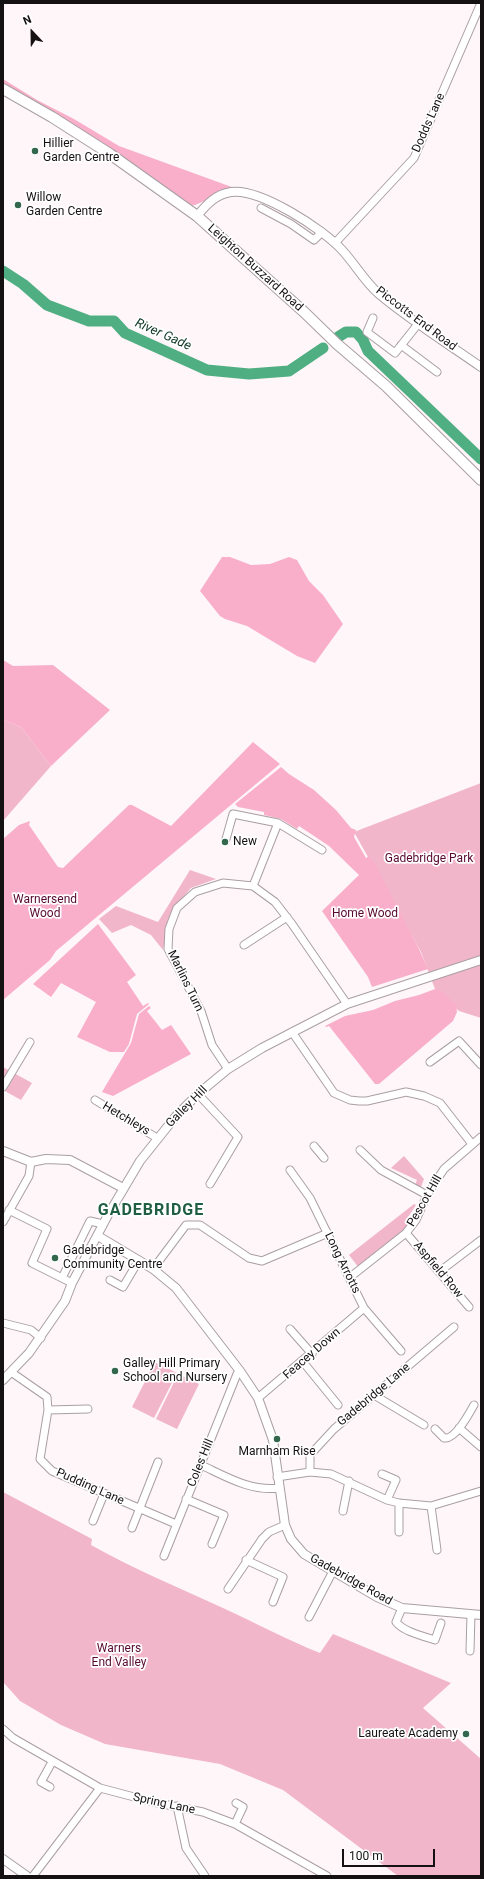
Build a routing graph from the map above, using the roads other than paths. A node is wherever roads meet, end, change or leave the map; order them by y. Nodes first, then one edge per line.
1 (481, 3) edge
2 (3, 89) edge
3 (261, 208) dead end
4 (197, 216) junction
5 (322, 232) junction
6 (335, 243) junction
7 (373, 318) dead end
8 (418, 324) junction
9 (401, 344) junction
10 (481, 367) edge
11 (437, 372) dead end
12 (481, 480) edge
13 (278, 824) junction
14 (226, 839) dead end
15 (322, 850) dead end
16 (253, 886) junction
17 (287, 917) junction
18 (244, 945) dead end
19 (481, 960) edge
20 (347, 1004) junction
21 (292, 1032) junction
22 (30, 1042) dead end
23 (430, 1062) dead end
24 (481, 1065) edge
25 (228, 1069) junction
26 (3, 1087) edge
27 (198, 1094) junction
28 (95, 1100) dead end
29 (481, 1137) edge
30 (157, 1138) junction
31 (472, 1144) junction
32 (314, 1146) dead end
33 (360, 1150) dead end
34 (3, 1151) edge
35 (324, 1158) dead end
36 (31, 1162) junction
37 (290, 1170) dead end
38 (210, 1184) dead end
39 (123, 1188) junction
40 (427, 1195) junction
41 (9, 1210) junction
42 (3, 1222) edge
43 (104, 1224) junction
44 (328, 1233) junction
45 (406, 1233) junction
46 (98, 1236) junction
47 (481, 1240) edge
48 (139, 1260) junction
49 (153, 1269) junction
50 (439, 1272) junction
51 (62, 1278) junction
52 (349, 1278) junction
53 (110, 1280) dead end
54 (72, 1283) junction
55 (469, 1307) dead end
56 (364, 1308) junction
57 (3, 1324) edge
58 (454, 1327) dead end
59 (290, 1329) dead end
60 (40, 1338) junction
61 (401, 1351) dead end
62 (312, 1354) junction
63 (303, 1362) junction
64 (240, 1370) junction
65 (11, 1372) junction
66 (3, 1380) edge
67 (374, 1395) junction
68 (258, 1398) junction
69 (338, 1405) dead end
70 (474, 1405) dead end
71 (88, 1409) dead end
72 (48, 1410) junction
73 (424, 1425) dead end
74 (459, 1428) junction
75 (435, 1429) dead end
76 (481, 1447) edge
77 (158, 1462) dead end
78 (201, 1465) junction
79 (310, 1472) junction
80 (382, 1474) dead end
81 (277, 1477) junction
82 (349, 1481) junction
83 (279, 1488) junction
84 (481, 1491) edge
85 (104, 1494) junction
86 (186, 1499) junction
87 (387, 1500) junction
88 (399, 1503) junction
89 (431, 1506) junction
90 (140, 1509) junction
91 (343, 1511) dead end
92 (93, 1522) dead end
93 (176, 1524) junction
94 (285, 1525) junction
95 (132, 1528) dead end
96 (399, 1532) dead end
97 (212, 1544) dead end
98 (437, 1550) dead end
99 (164, 1556) dead end
100 (246, 1560) junction
101 (333, 1571) junction
102 (228, 1589) dead end
103 (273, 1602) dead end
104 (402, 1608) junction
105 (471, 1614) junction
106 (481, 1615) edge
107 (309, 1617) dead end
108 (441, 1623) dead end
109 (470, 1651) dead end
110 (3, 1729) edge
111 (52, 1762) junction
112 (50, 1787) dead end
113 (100, 1788) junction
114 (236, 1803) dead end
115 (177, 1806) junction
116 (235, 1824) junction
117 (3, 1859) edge
118 (28, 1876) edge
119 (33, 1876) edge
120 (205, 1876) edge
121 (328, 1876) edge

1 - 6 street, Dodds Lane
2 - 4 main road, Leighton Buzzard Road
3 - 5 street
4 - 5 street, Piccotts End Road
4 - 12 main road, Leighton Buzzard Road
5 - 6 street, Piccotts End Road
6 - 8 street, Piccotts End Road
7 - 9 street
8 - 9 street
8 - 10 street, Piccotts End Road
9 - 11 street
13 - 14 street
13 - 15 street
13 - 16 street
16 - 17 street
16 - 25 street, Marlins Turn
17 - 18 street
17 - 20 street
19 - 20 street, Galley Hill
20 - 21 street, Galley Hill
21 - 25 street, Galley Hill
21 - 31 street
22 - 26 street
23 - 24 street
25 - 27 street, Galley Hill
27 - 30 street, Galley Hill
27 - 38 street
28 - 30 street, Hetchleys
29 - 31 street, Pescot Hill
30 - 39 street, Galley Hill
31 - 40 street, Pescot Hill
32 - 35 street
33 - 40 street
34 - 36 street
36 - 39 street
36 - 41 street
37 - 44 street, Long Arrotts
39 - 43 street, Galley Hill
40 - 45 street, Pescot Hill
41 - 42 street
41 - 51 street
43 - 46 street, Galley Hill
43 - 51 street
44 - 49 street
44 - 52 street, Long Arrotts
45 - 50 street, Aspfield Row
45 - 52 street, Pescot Hill
46 - 48 street, Gadebridge Road
46 - 54 street, Galley Hill
47 - 50 street
48 - 49 street, Gadebridge Road
48 - 53 street
49 - 64 street, Gadebridge Road
50 - 55 street, Aspfield Row
51 - 54 street
52 - 56 street, Long Arrotts
54 - 60 street, Galley Hill
56 - 61 street, Long Arrotts
56 - 62 street, Feacey Down
57 - 60 street
58 - 67 street, Gadebridge Lane
59 - 62 street
60 - 65 street, Galley Hill
62 - 63 street, Feacey Down
63 - 68 street, Feacey Down
63 - 69 street
64 - 68 street, Gadebridge Road
64 - 78 street, Coles Hill
65 - 66 street, Galley Hill
65 - 72 street
67 - 73 street
67 - 79 street, Gadebridge Lane
68 - 81 street, Gadebridge Road
70 - 74 street
71 - 72 street
72 - 85 street, Pudding Lane
74 - 75 street
74 - 76 street
77 - 90 street
78 - 83 street
78 - 86 street, Coles Hill
79 - 81 street
79 - 82 street
80 - 87 street
81 - 83 street, Gadebridge Road
82 - 87 street
82 - 91 street
83 - 94 street, Gadebridge Road
84 - 89 street
85 - 90 street, Pudding Lane
85 - 92 street
86 - 93 street, Coles Hill
86 - 97 street
87 - 88 street
88 - 89 street
88 - 96 street
89 - 98 street
90 - 93 street, Pudding Lane
90 - 95 street
93 - 99 street, Coles Hill
94 - 100 street
94 - 101 street, Gadebridge Road
100 - 102 street
100 - 103 street
101 - 104 street, Gadebridge Road
101 - 107 street
104 - 105 street, Gadebridge Road
104 - 108 street
105 - 106 street, Gadebridge Road
105 - 109 street
110 - 111 street, Spring Lane
111 - 112 street
111 - 113 street, Spring Lane
113 - 115 street, Spring Lane
113 - 119 street
114 - 116 street
115 - 116 street, Spring Lane
115 - 120 street
116 - 121 street, Spring Lane
117 - 118 street

